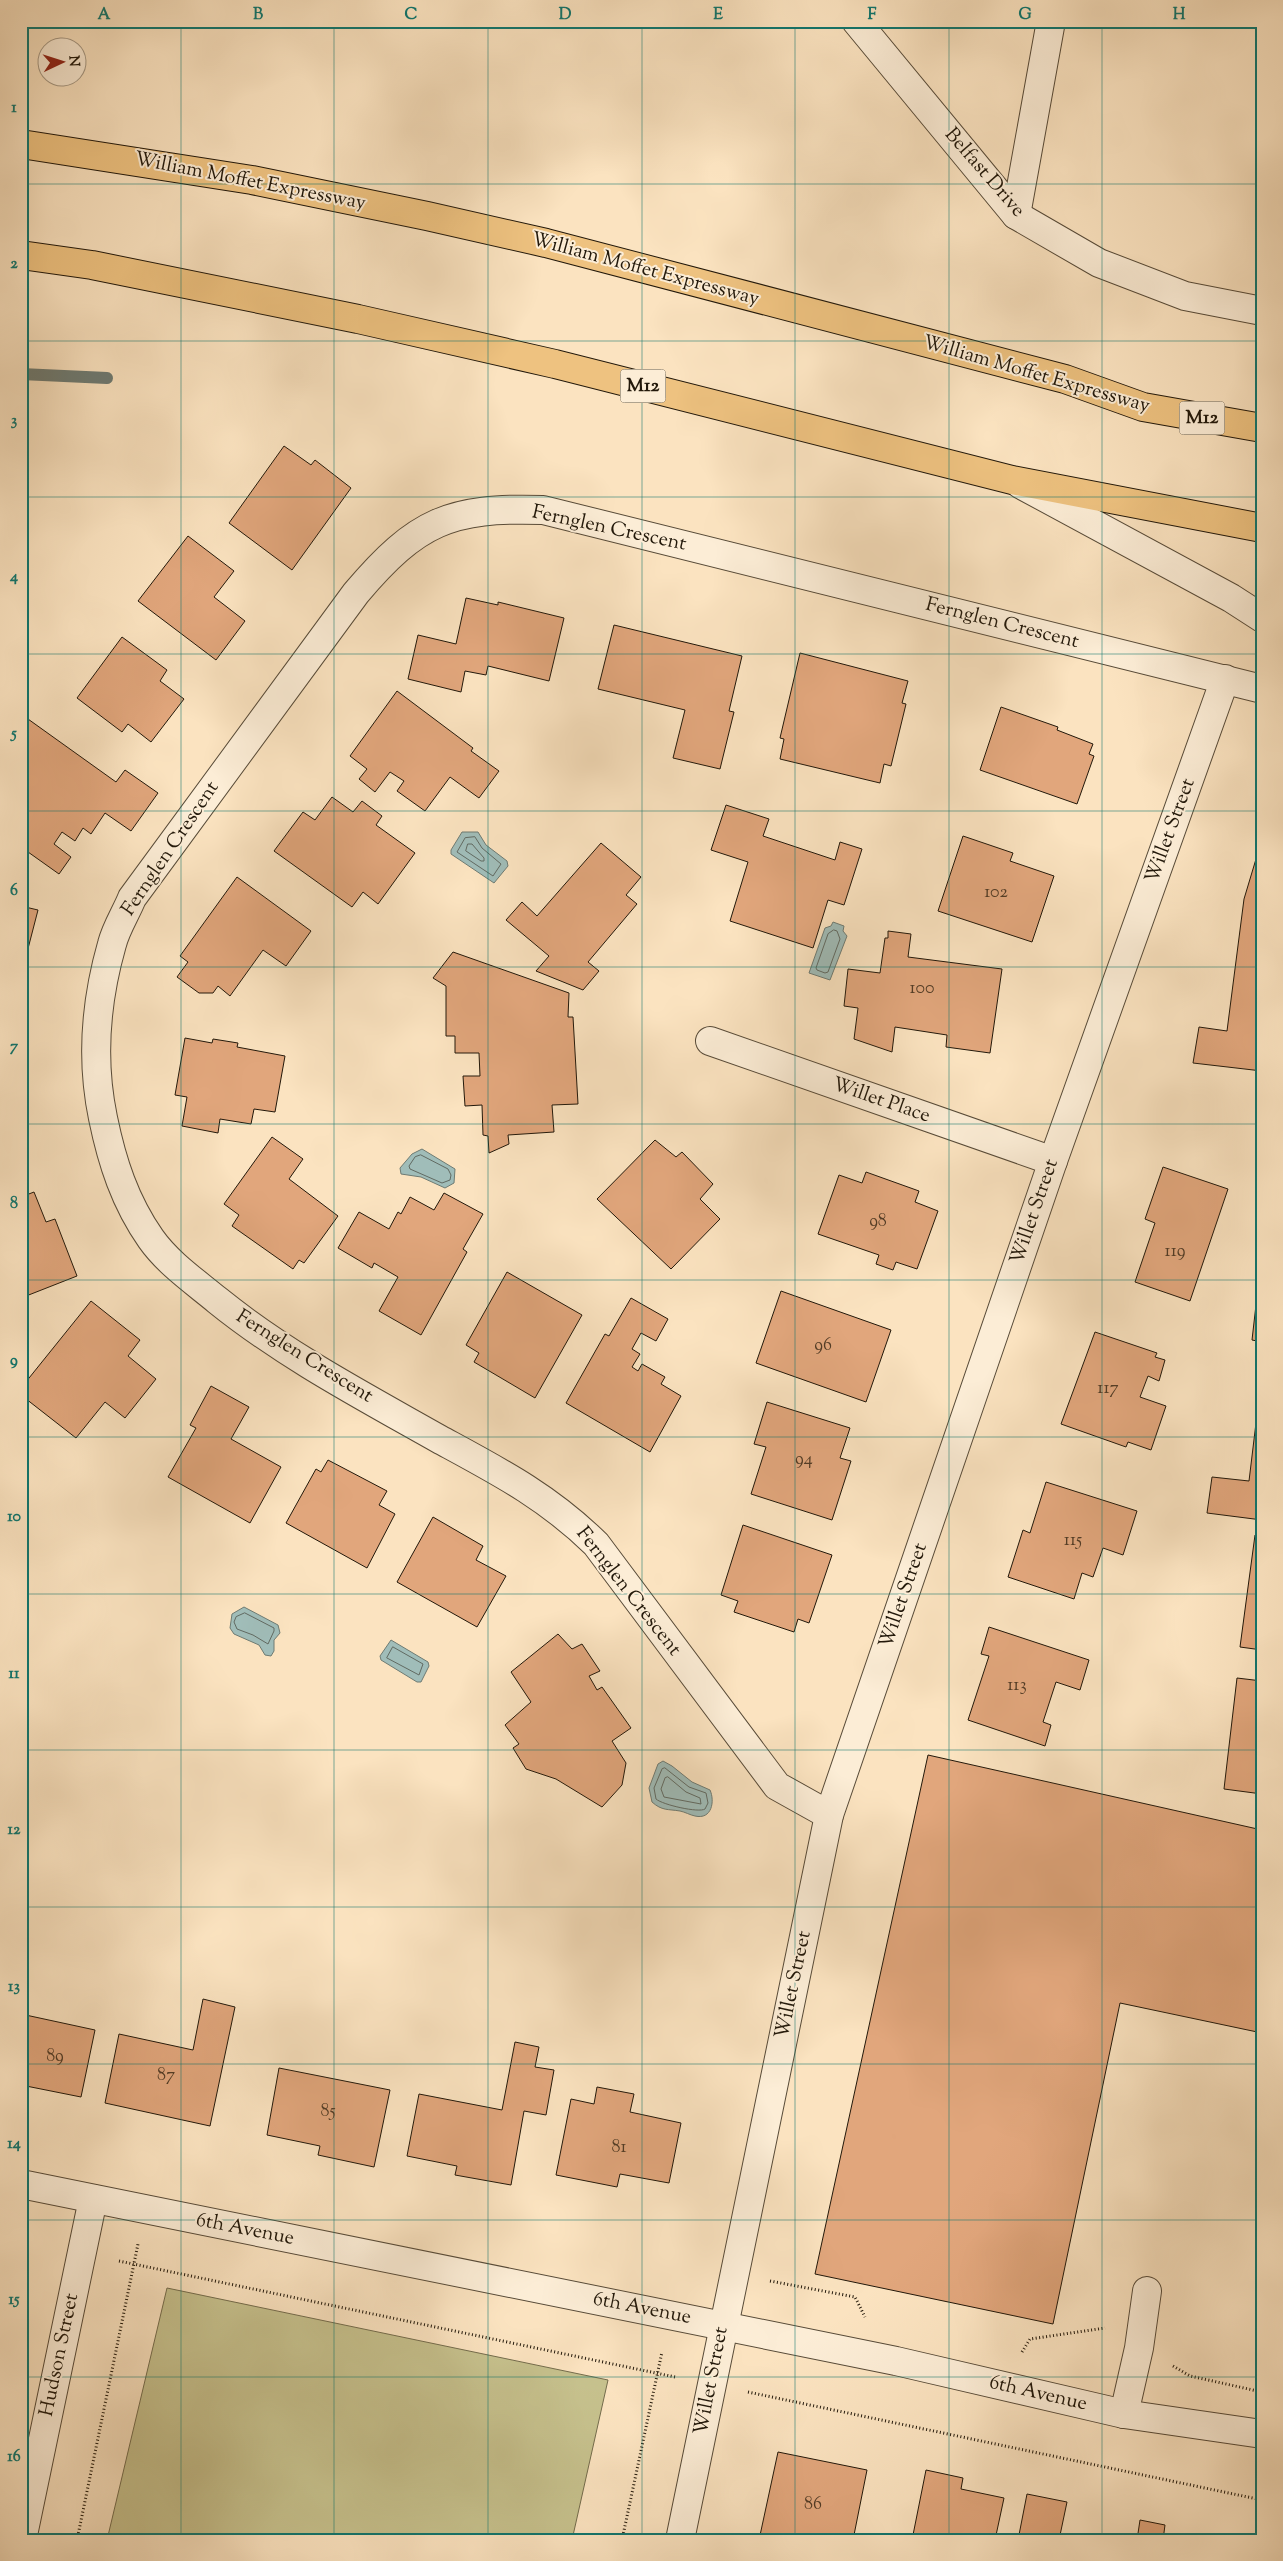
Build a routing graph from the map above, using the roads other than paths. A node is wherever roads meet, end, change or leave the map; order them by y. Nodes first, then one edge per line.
1 (856, 21) edge
2 (1052, 21) edge
3 (21, 144) edge
4 (1016, 215) junction
5 (21, 255) edge
6 (1262, 311) edge
7 (1262, 428) edge
8 (1012, 480) junction
9 (1262, 528) edge
10 (1262, 618) edge
11 (1225, 679) junction
12 (1262, 689) edge
13 (710, 1041) dead end
14 (1053, 1161) junction
15 (829, 1815) junction
16 (21, 2184) edge
17 (92, 2199) junction
18 (1147, 2291) dead end
19 (724, 2326) junction
20 (1124, 2414) junction
21 (1262, 2434) edge
22 (22, 2540) edge
23 (680, 2540) edge

1 - 4 street, Belfast Drive
2 - 4 street
3 - 7 main road, William Moffet Expressway / M12
4 - 6 street, Belfast Drive
5 - 8 main road, M12
8 - 9 main road, M12
8 - 10 street
11 - 12 street, Fernglen Crescent
11 - 14 street, Willet Street
11 - 15 street, Fernglen Crescent
13 - 14 street, Willet Place
14 - 15 street, Willet Street
15 - 19 street, Willet Street
16 - 17 street, 6th Avenue
17 - 19 street, 6th Avenue
17 - 22 street, Hudson Street
18 - 20 street
19 - 20 street, 6th Avenue
19 - 23 street, Willet Street
20 - 21 street, 6th Avenue

